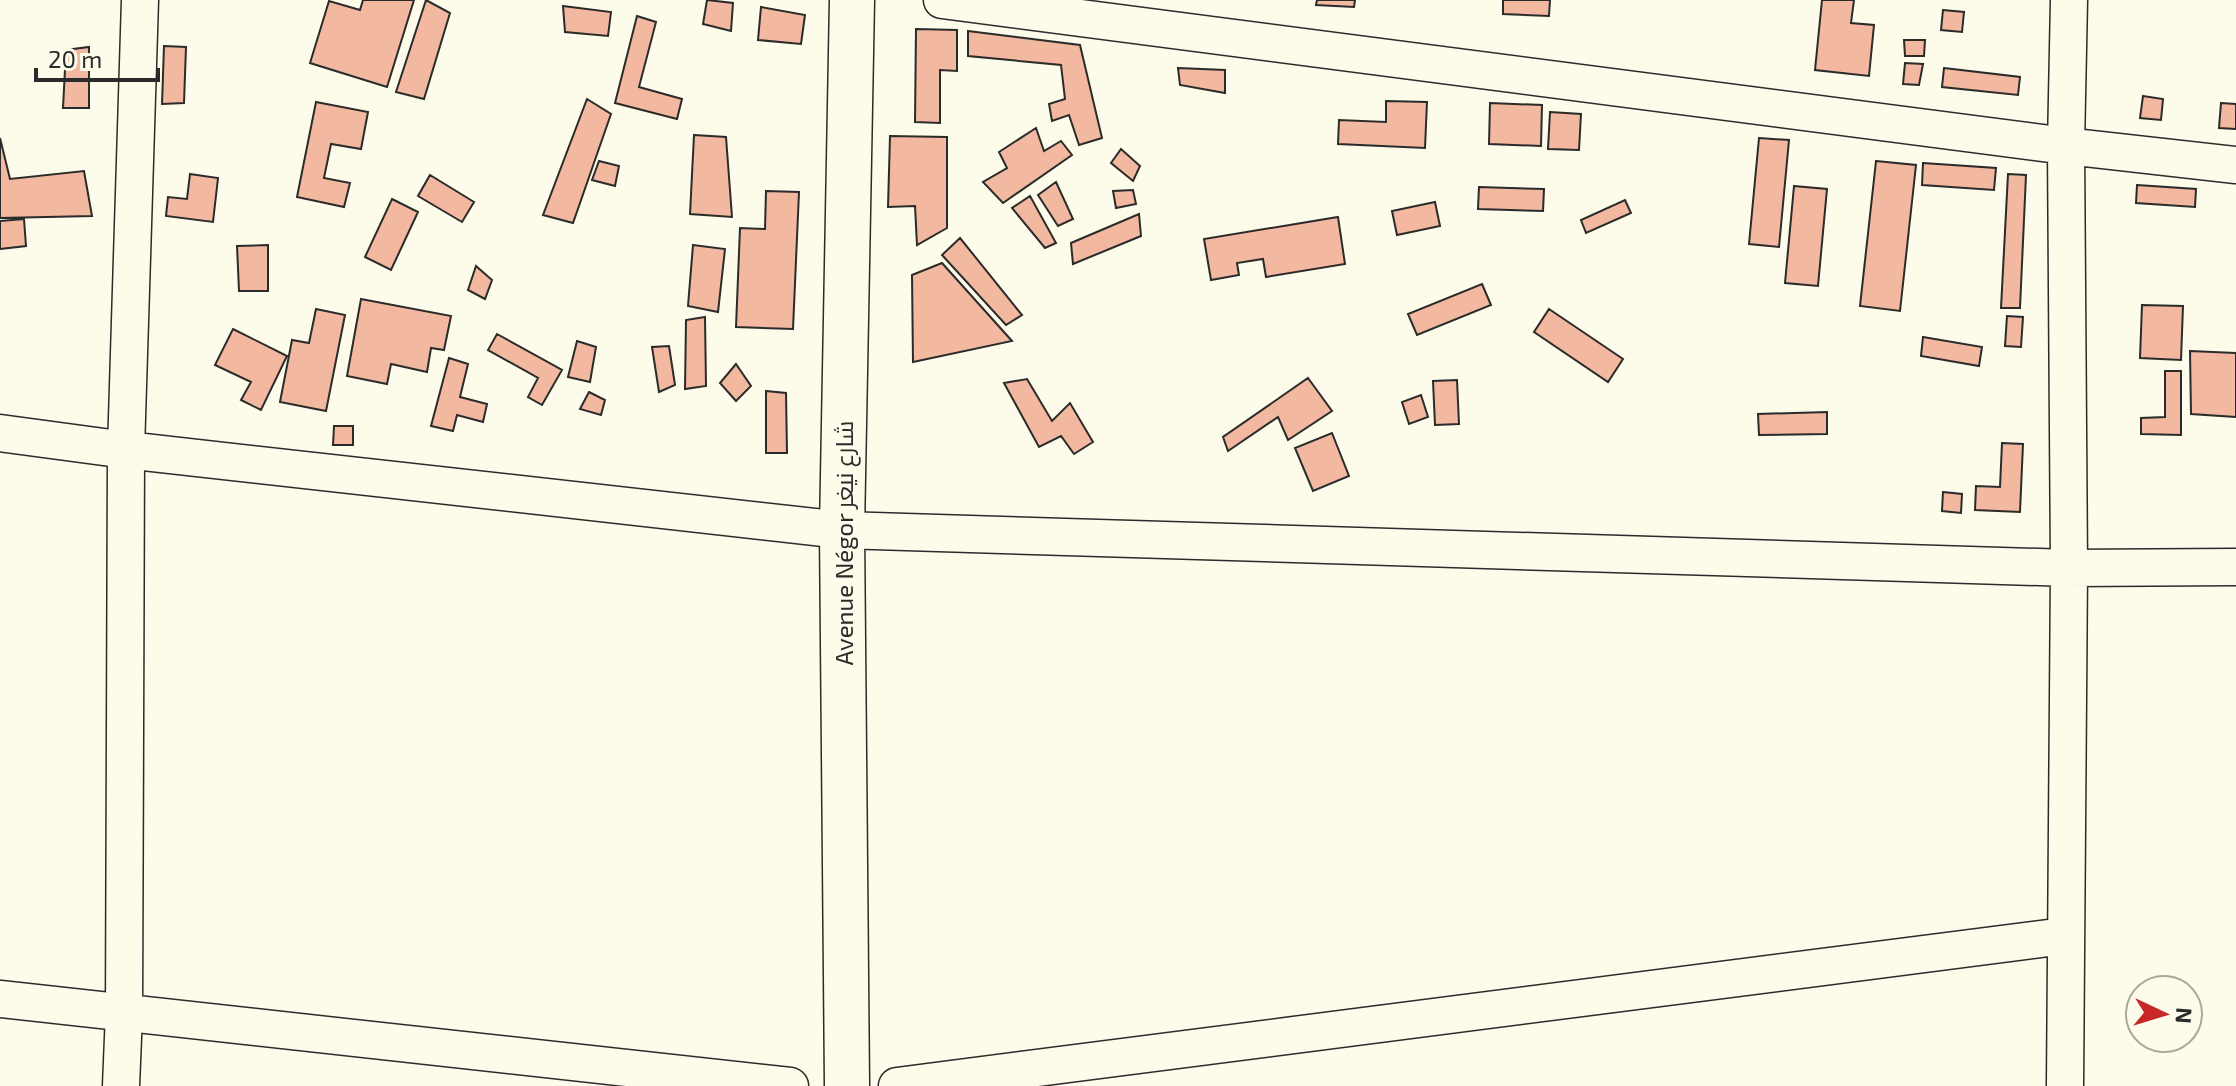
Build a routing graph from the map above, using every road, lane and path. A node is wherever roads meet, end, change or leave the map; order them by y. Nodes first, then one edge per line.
1 (140, 0) edge
2 (852, 0) edge
3 (942, 0) edge
4 (2069, 0) edge
5 (2066, 146) junction
6 (2236, 165) edge
7 (0, 433) edge
8 (126, 450) junction
9 (842, 530) junction
10 (2236, 567) edge
11 (2069, 568) junction
12 (2064, 936) junction
13 (0, 999) edge
14 (124, 1013) junction
15 (121, 1086) edge
16 (790, 1086) edge
17 (847, 1086) edge
18 (897, 1086) edge
19 (2065, 1086) edge

1 - 8 street
2 - 9 main road, Avenue Négor شارع نيغر
3 - 5 street
4 - 5 street
5 - 6 street
5 - 11 street
7 - 8 street
8 - 9 street
8 - 14 street
9 - 11 street
9 - 17 main road, Avenue Négor شارع نيغر
10 - 11 street
11 - 12 street
12 - 18 street
12 - 19 street
13 - 14 street
14 - 15 street
14 - 16 street

